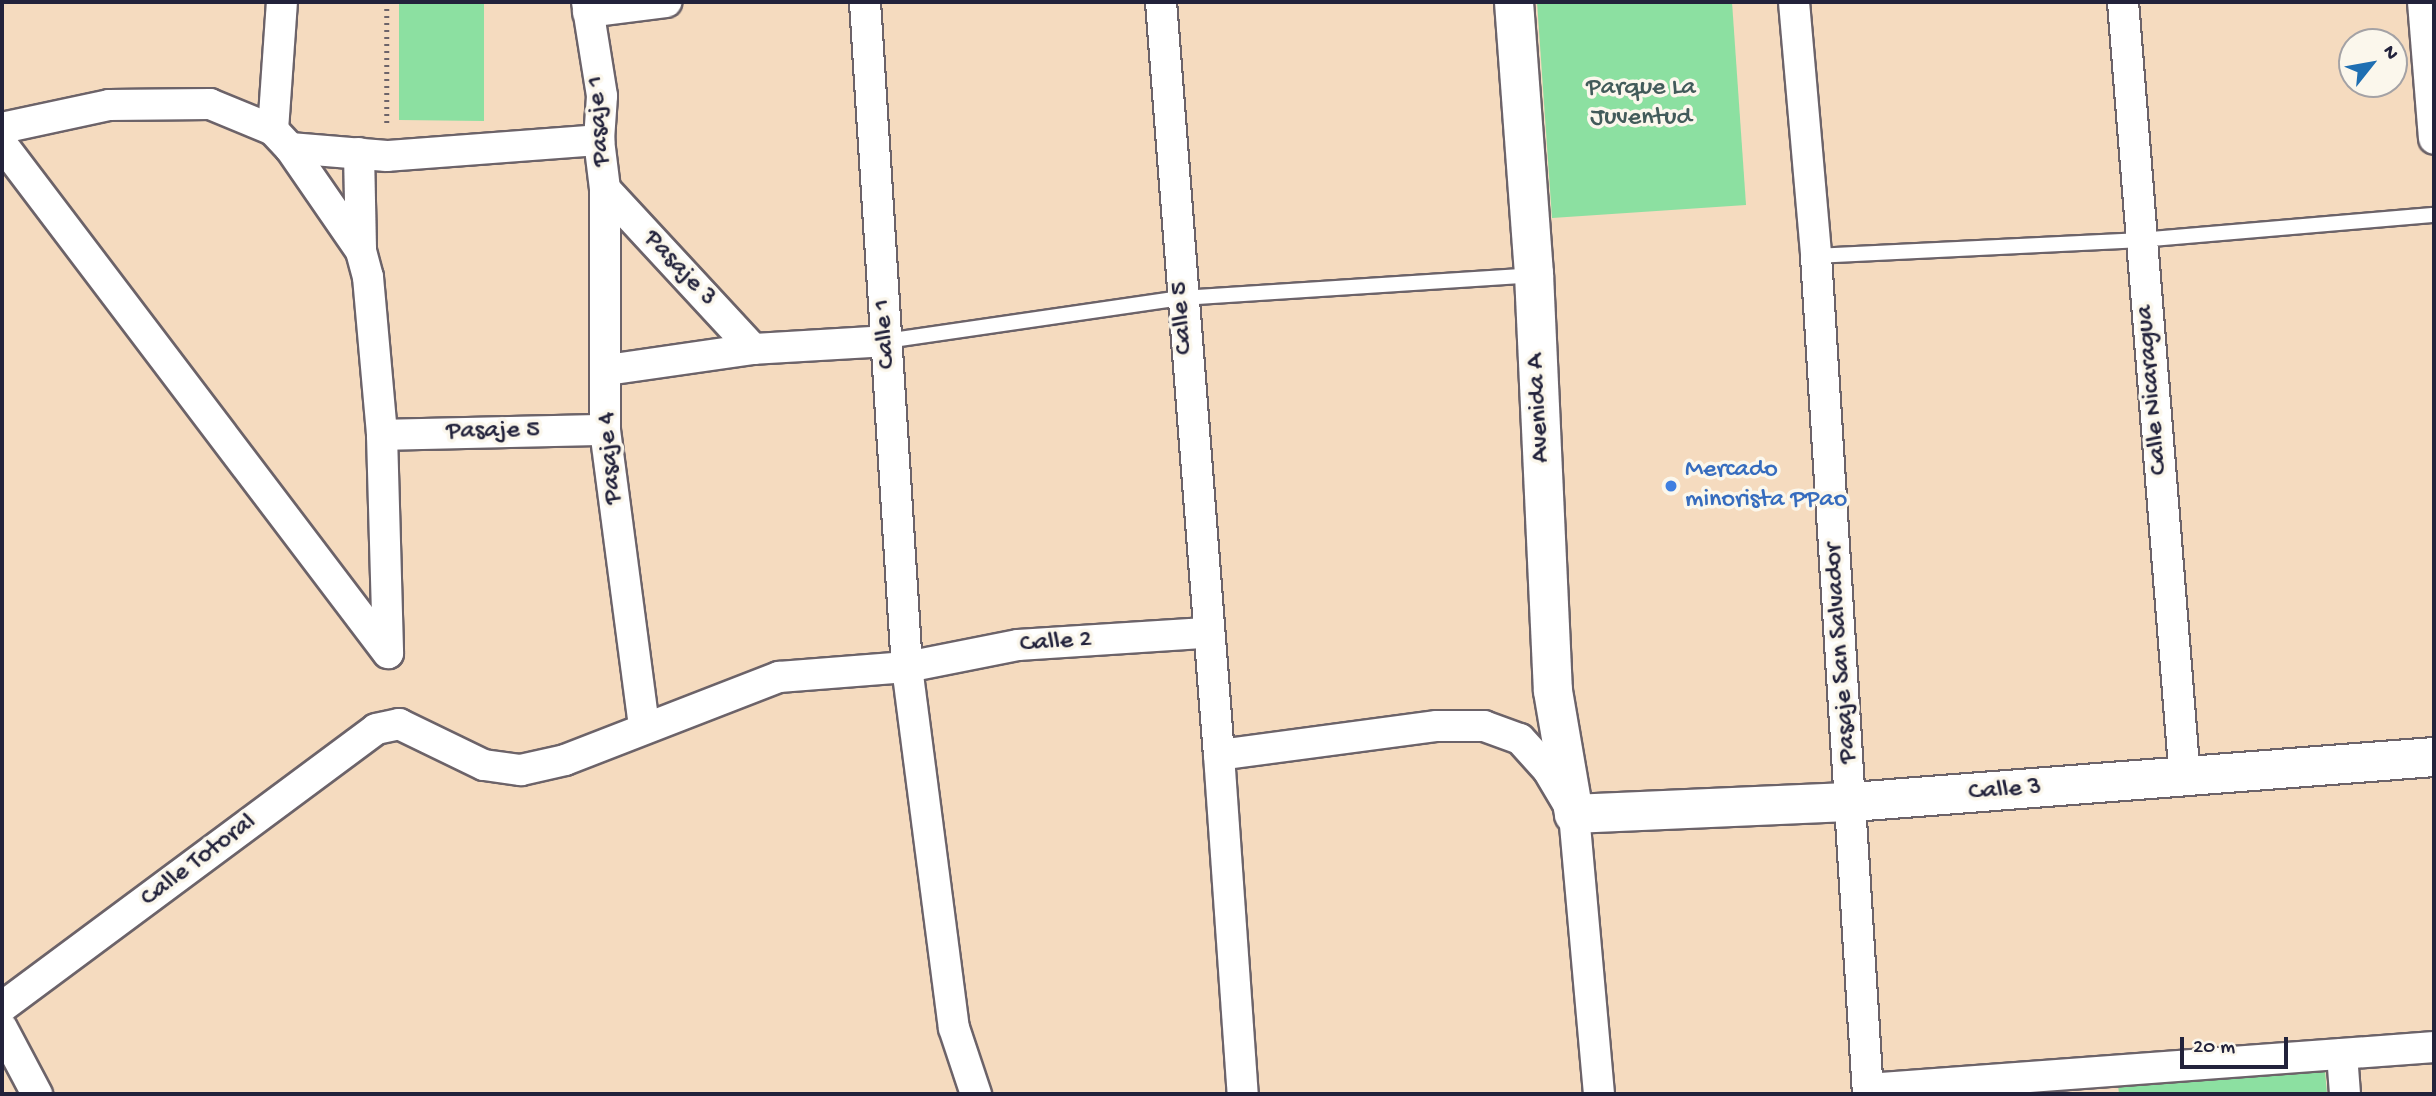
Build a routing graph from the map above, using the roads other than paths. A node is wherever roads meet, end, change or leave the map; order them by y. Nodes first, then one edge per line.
1 (282, 2) edge
2 (666, 2) edge
3 (865, 2) edge
4 (1161, 2) edge
5 (1514, 2) edge
6 (1794, 2) edge
7 (2123, 2) edge
8 (2423, 2) edge
9 (588, 7) edge
10 (2, 128) edge
11 (282, 139) junction
12 (2434, 139) edge
13 (598, 140) junction
14 (2, 144) edge
15 (373, 155) junction
16 (606, 189) junction
17 (2434, 215) edge
18 (2141, 240) junction
19 (361, 251) junction
20 (1815, 256) junction
21 (1534, 275) junction
22 (1181, 298) junction
23 (886, 341) junction
24 (753, 349) junction
25 (607, 370) junction
26 (605, 430) junction
27 (382, 435) junction
28 (1206, 633) junction
29 (907, 667) junction
30 (399, 724) joint
31 (644, 726) junction
32 (1219, 755) junction
33 (2434, 757) edge
34 (2185, 779) junction
35 (1852, 802) junction
36 (1574, 814) junction
37 (2, 1007) edge
38 (2, 1028) edge
39 (2434, 1047) edge
40 (2342, 1054) junction
41 (2102, 1084) edge
42 (1868, 1092) edge
43 (37, 1094) edge
44 (976, 1094) edge
45 (1243, 1094) edge
46 (1599, 1094) edge
47 (2344, 1094) edge

1 - 11 street
2 - 9 street
3 - 23 street, Calle 1
4 - 22 street, Calle 5
5 - 21 main road, Avenida A
6 - 20 street, Pasaje San Salvador
7 - 18 street, Calle Nicaragua
8 - 12 street
9 - 13 street, Pasaje 1
10 - 11 street
11 - 15 street
11 - 19 street
13 - 15 street
13 - 16 street, Pasaje 1
14 - 27 street
15 - 19 street
16 - 24 street, Pasaje 3
16 - 25 street, Pasaje 4
17 - 18 lane
18 - 20 lane
18 - 34 street, Calle Nicaragua
19 - 27 street
20 - 35 street, Pasaje San Salvador
21 - 22 lane
21 - 36 main road, Avenida A
22 - 23 lane
22 - 28 street, Calle 5
23 - 24 street
23 - 29 street, Calle 1
24 - 25 street
25 - 26 street, Pasaje 4
26 - 27 street, Pasaje 5
26 - 31 street, Pasaje 4
28 - 29 street, Calle 2
28 - 32 street, Calle 5
29 - 31 street, Calle 2
29 - 44 street, Calle 1
30 - 31 street, Calle 2
30 - 37 street, Calle Totoral
32 - 36 street
32 - 45 street, Calle 5
33 - 34 main road, Calle 3
34 - 35 main road, Calle 3
35 - 36 main road, Calle 3
35 - 42 street, Pasaje San Salvador
36 - 46 street
38 - 43 street
39 - 40 street
40 - 41 street
40 - 47 street
41 - 42 street

